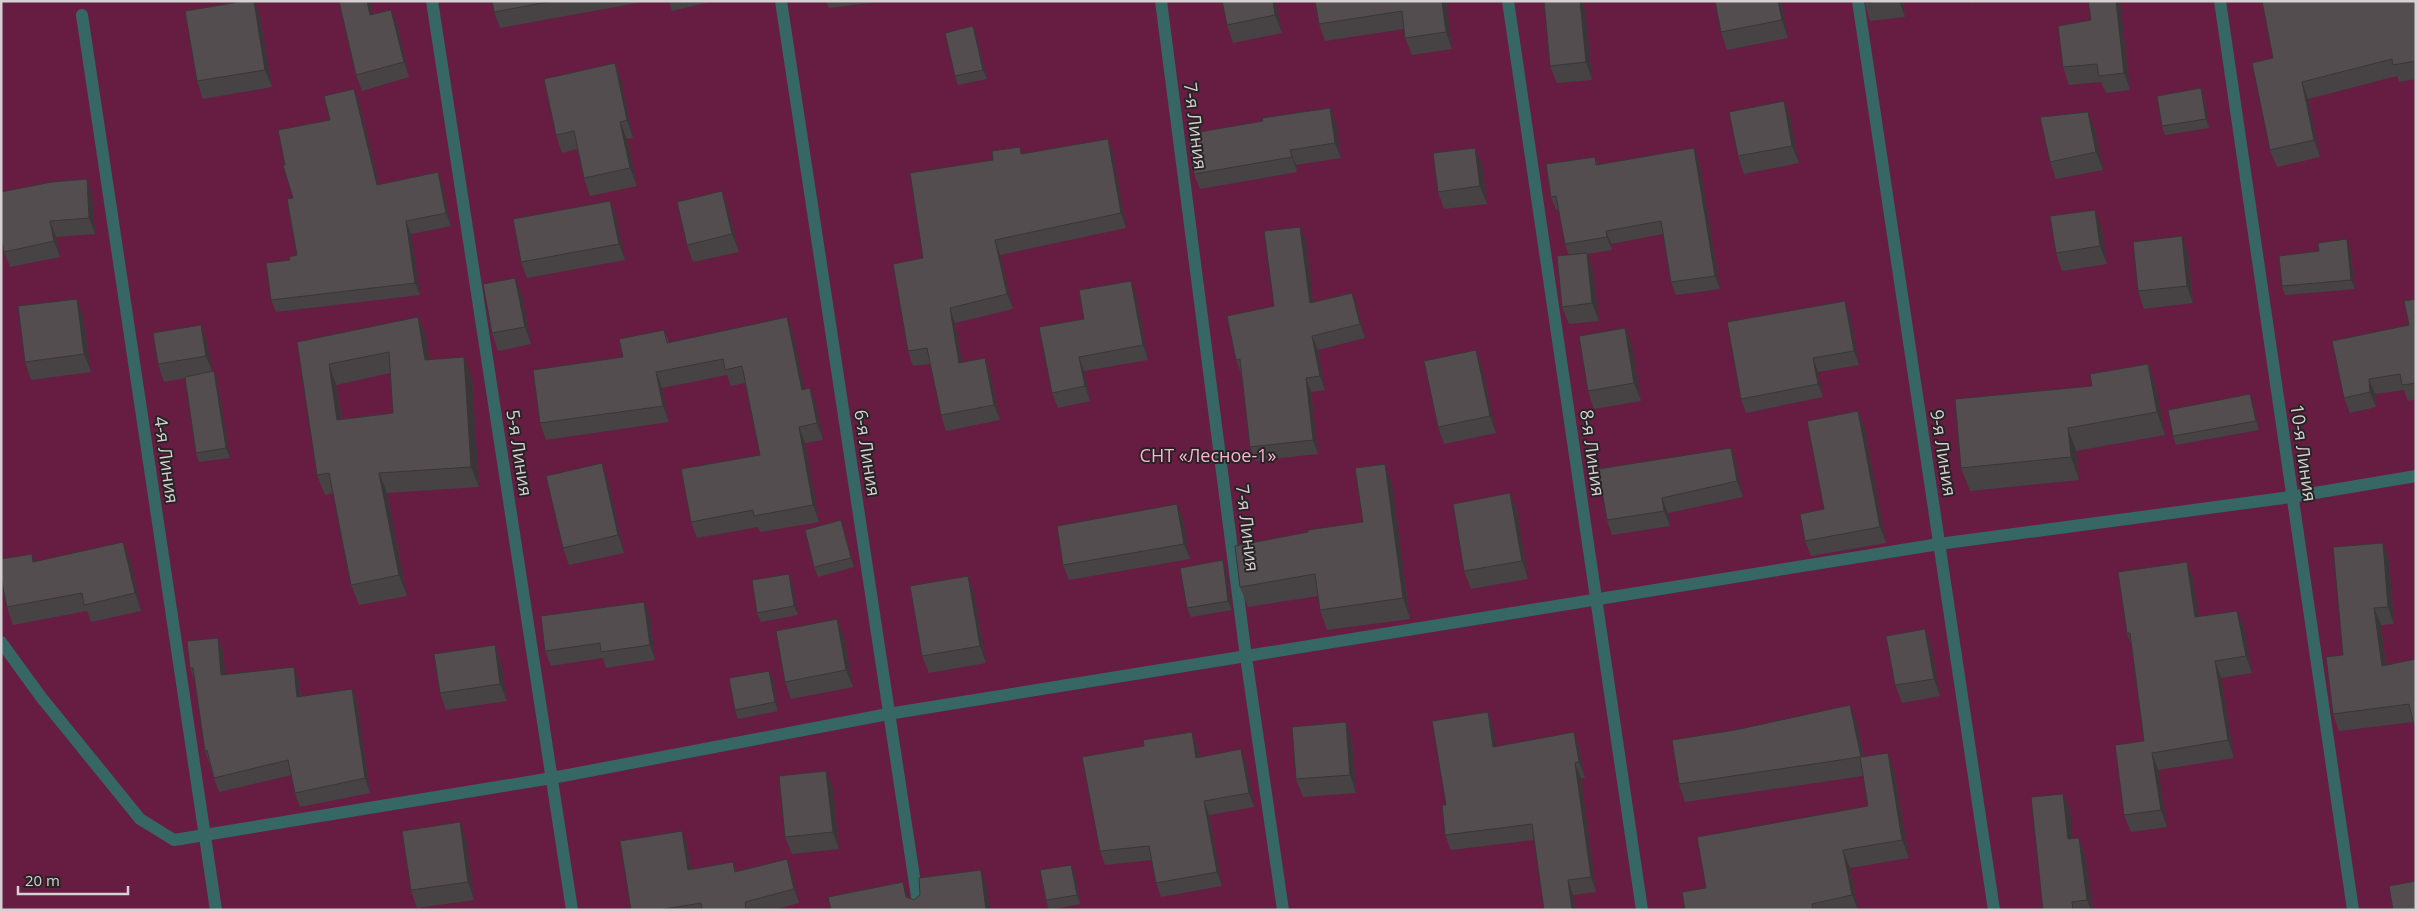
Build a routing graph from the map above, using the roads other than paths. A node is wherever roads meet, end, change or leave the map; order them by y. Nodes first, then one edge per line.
1 (432, 1) edge
2 (781, 1) edge
3 (1161, 1) edge
4 (1508, 1) edge
5 (1858, 1) edge
6 (2220, 1) edge
7 (82, 15) dead end
8 (2416, 476) edge
9 (2291, 497) junction
10 (1939, 544) junction
11 (1596, 600) junction
12 (1, 642) edge
13 (1246, 657) junction
14 (888, 714) junction
15 (552, 778) junction
16 (204, 835) junction
17 (216, 910) edge
18 (572, 910) edge
19 (919, 910) edge
20 (1283, 910) edge
21 (1642, 910) edge
22 (1994, 910) edge
23 (2353, 910) edge

1 - 15 street, 5-я Линия
2 - 14 street, 6-я Линия
3 - 13 street, 7-я Линия
4 - 11 street, 8-я Линия
5 - 10 street, 9-я Линия
6 - 9 street, 10-я Линия
7 - 16 street, 4-я Линия
8 - 9 street
9 - 10 street
9 - 23 street, 10-я Линия
10 - 11 street
10 - 22 street, 9-я Линия
11 - 13 street
11 - 21 street, 8-я Линия
12 - 16 street
13 - 14 street
13 - 20 street, 7-я Линия
14 - 15 street
14 - 19 street, 6-я Линия
15 - 16 street
15 - 18 street, 5-я Линия
16 - 17 street, 4-я Линия

